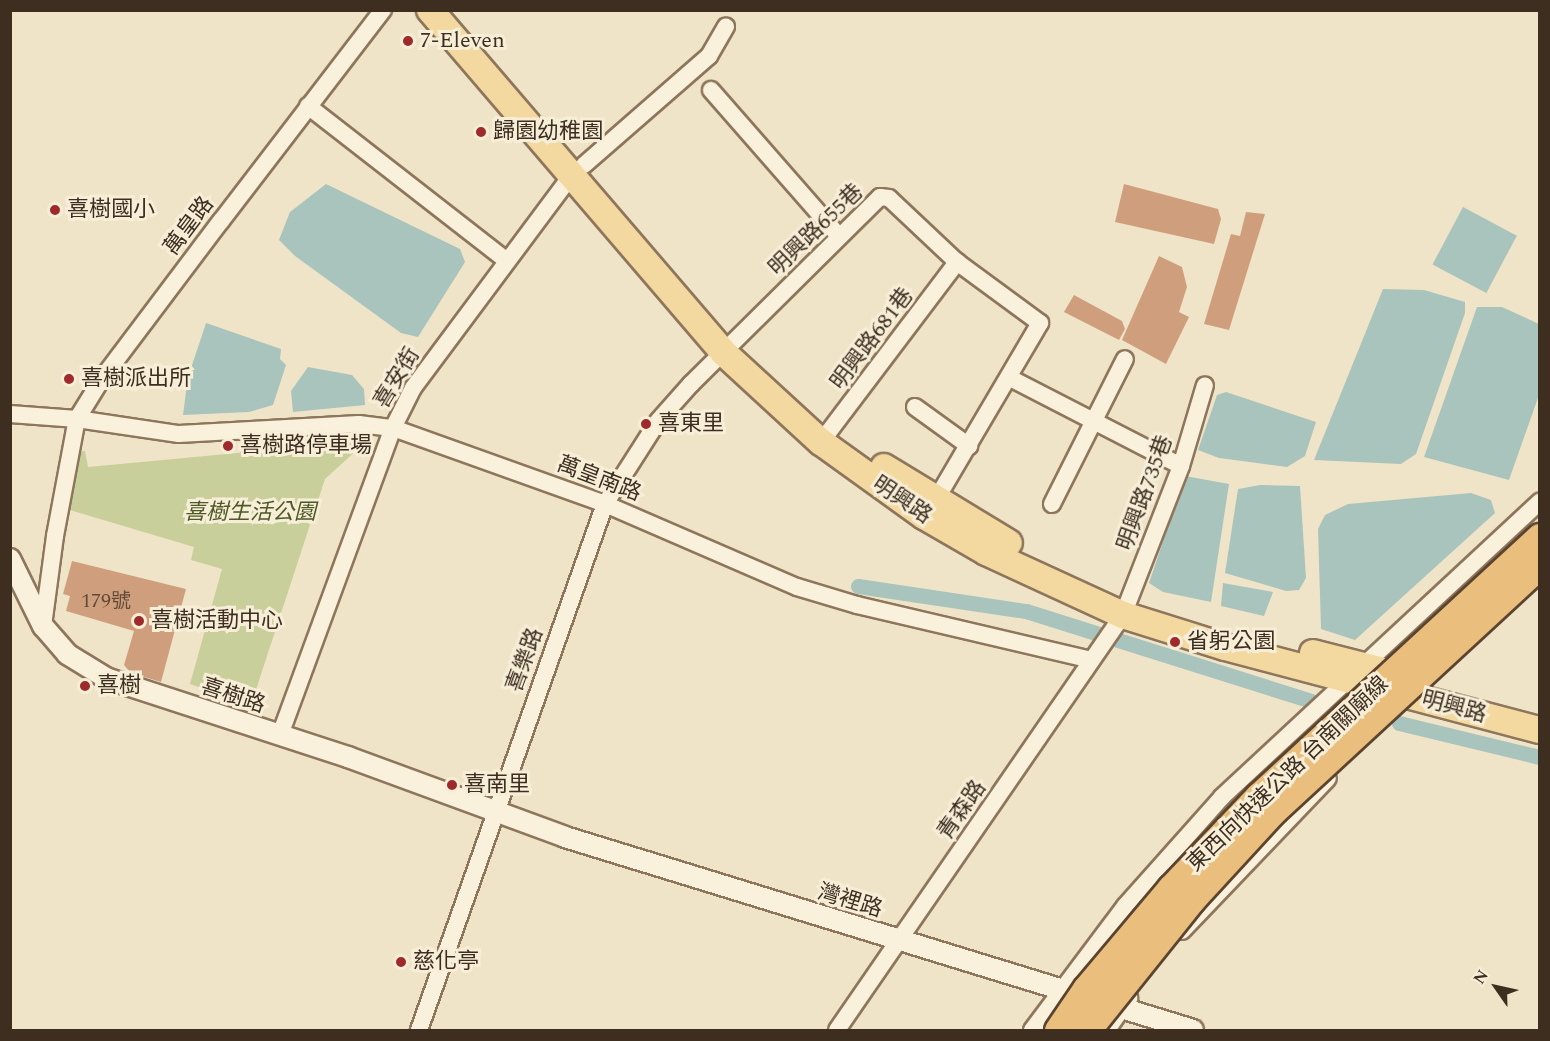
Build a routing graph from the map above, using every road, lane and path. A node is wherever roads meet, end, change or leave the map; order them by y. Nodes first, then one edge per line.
1 (383, 10) edge
2 (430, 10) edge
3 (453, 10) edge
4 (726, 26) dead end
5 (711, 90) dead end
6 (308, 106) junction
7 (577, 170) junction
8 (839, 236) junction
9 (507, 261) junction
10 (957, 262) junction
11 (729, 347) junction
12 (1125, 359) dead end
13 (1010, 378) junction
14 (1205, 385) dead end
15 (915, 407) dead end
16 (10, 414) edge
17 (78, 419) junction
18 (1095, 420) junction
19 (393, 428) junction
20 (827, 435) junction
21 (969, 446) junction
22 (1181, 466) junction
23 (935, 501) junction
24 (1539, 502) edge
25 (605, 504) junction
26 (1052, 504) dead end
27 (1539, 537) edge
28 (10, 559) edge
29 (1539, 565) edge
30 (1539, 582) edge
31 (1125, 610) junction
32 (44, 626) junction
33 (1093, 659) junction
34 (1354, 672) junction
35 (1423, 690) junction
36 (1539, 712) edge
37 (1539, 730) edge
38 (279, 735) junction
39 (494, 812) junction
40 (899, 941) junction
41 (1060, 990) junction
42 (1121, 1009) junction
43 (419, 1030) edge
44 (837, 1030) edge
45 (1032, 1030) edge
46 (1058, 1030) edge
47 (1087, 1030) edge
48 (1107, 1030) edge
49 (1193, 1030) edge

1 - 6 street, 萬皇路
2 - 7 main road, 明興路
3 - 7 main road, 明興路
4 - 7 street, 喜安街
5 - 8 street
6 - 9 street
6 - 17 street, 萬皇路
7 - 9 street, 喜安街
7 - 11 main road, 明興路
8 - 10 street, 明興路655巷
8 - 11 street, 明興路655巷
9 - 19 street, 喜安街
10 - 13 street
10 - 20 street, 明興路681巷
11 - 20 main road, 明興路
11 - 25 street, 喜樂路
12 - 18 street
13 - 18 street
13 - 21 street
14 - 22 street, 明興路735巷
15 - 21 street
16 - 17 street
17 - 19 street, 萬皇南路
17 - 32 street, 萬皇路
18 - 22 street
18 - 26 street
19 - 25 street, 萬皇南路
19 - 38 street, 喜安街
20 - 23 main road, 明興路
20 - 31 main road, 明興路
21 - 23 street
22 - 31 street, 明興路735巷
23 - 31 main road, 明興路
24 - 34 street
25 - 33 street, 萬皇南路
25 - 39 street, 喜樂路
27 - 46 highway, 東西向快速公路 台南關廟線, bridge
28 - 32 street, 喜樹路
29 - 47 highway, 東西向快速公路 台南關廟線, bridge
30 - 35 street
31 - 33 street, 青森路
31 - 34 main road, 明興路
32 - 38 street, 喜樹路
33 - 40 street, 青森路
34 - 35 main road, 明興路
34 - 41 street
35 - 36 main road, 明興路
35 - 37 main road, 明興路
35 - 42 street
38 - 39 street, 喜樹路
39 - 40 street, 灣裡路
39 - 43 street, 喜樂路
40 - 41 street, 灣裡路
40 - 44 street, 青森路
41 - 42 street, 灣裡路
41 - 45 street
42 - 48 street
42 - 49 street, 灣裡路

